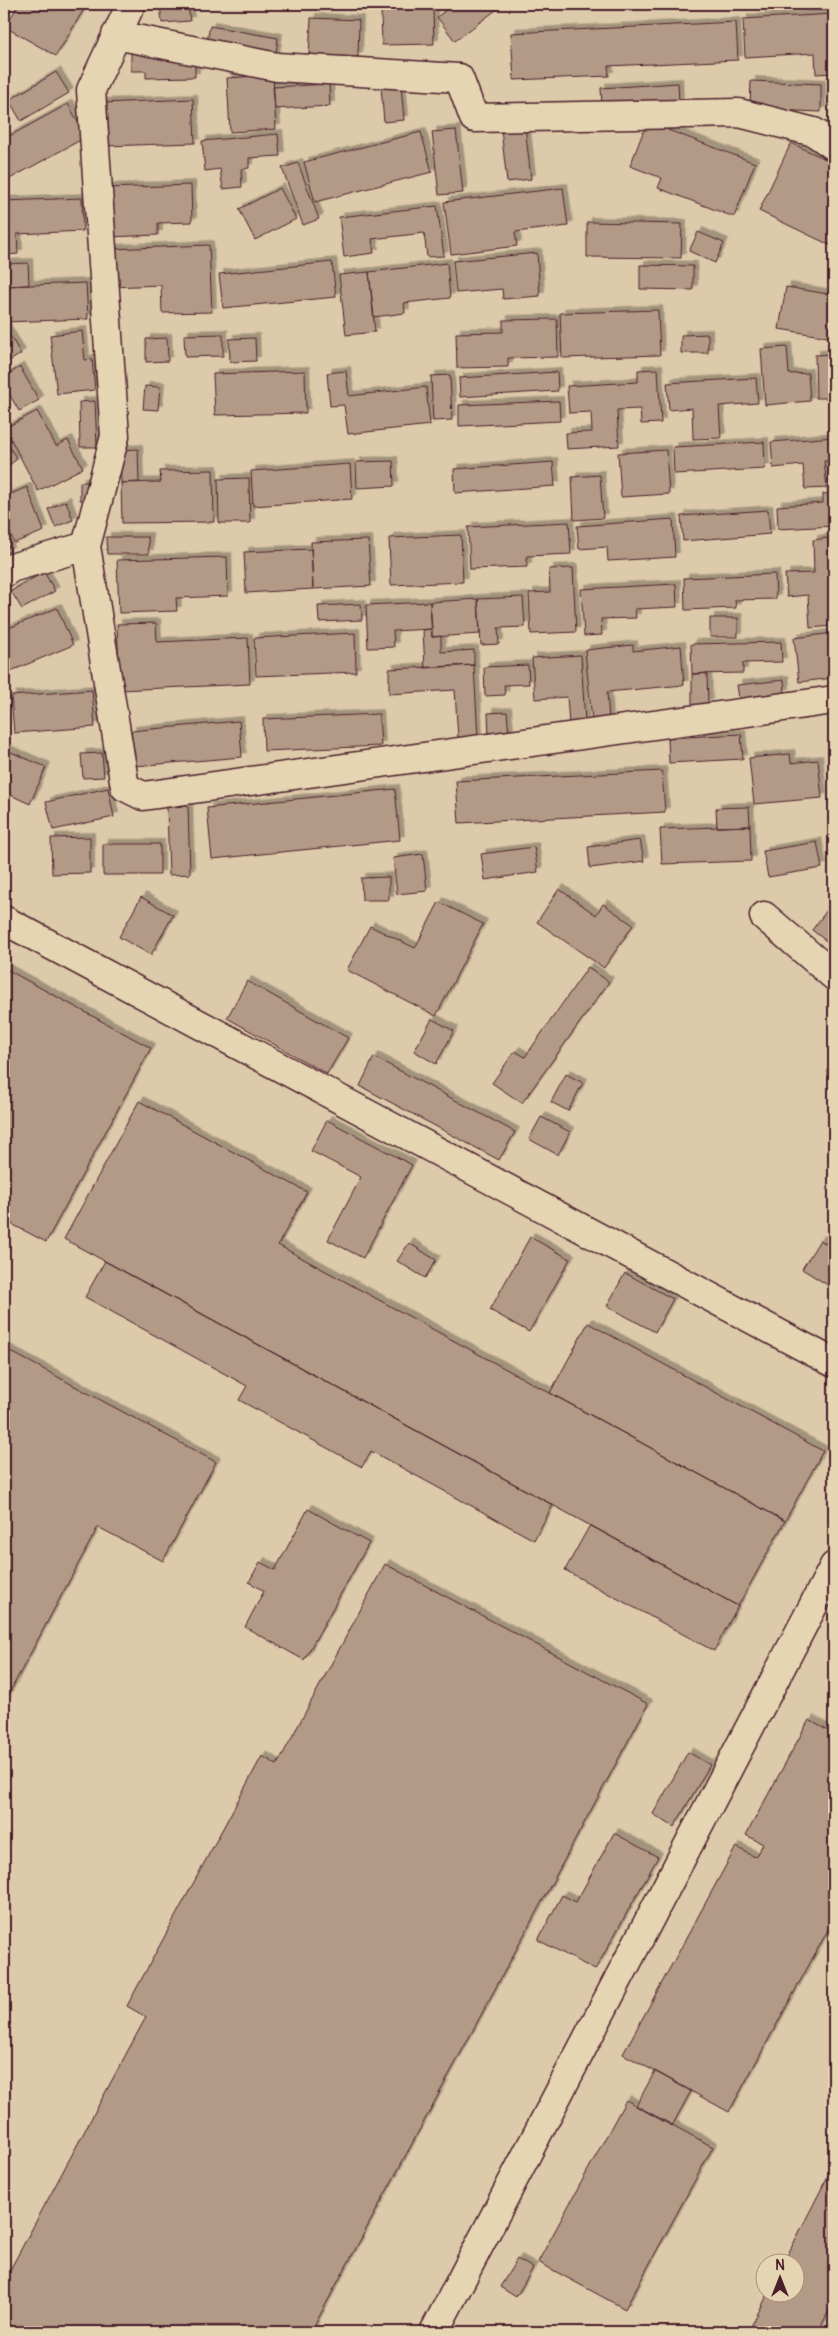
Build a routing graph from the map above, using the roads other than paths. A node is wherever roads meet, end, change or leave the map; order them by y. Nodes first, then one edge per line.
1 (131, 4) edge
2 (116, 35) junction
3 (834, 146) edge
4 (86, 546) junction
5 (4, 573) edge
6 (834, 700) edge
7 (764, 916) dead end
8 (4, 920) edge
9 (834, 976) edge
10 (834, 1363) edge
11 (834, 1566) edge
12 (434, 2332) edge

1 - 2 street
2 - 3 street
2 - 4 street
4 - 5 street
4 - 6 street
7 - 9 street
8 - 10 street
11 - 12 street

